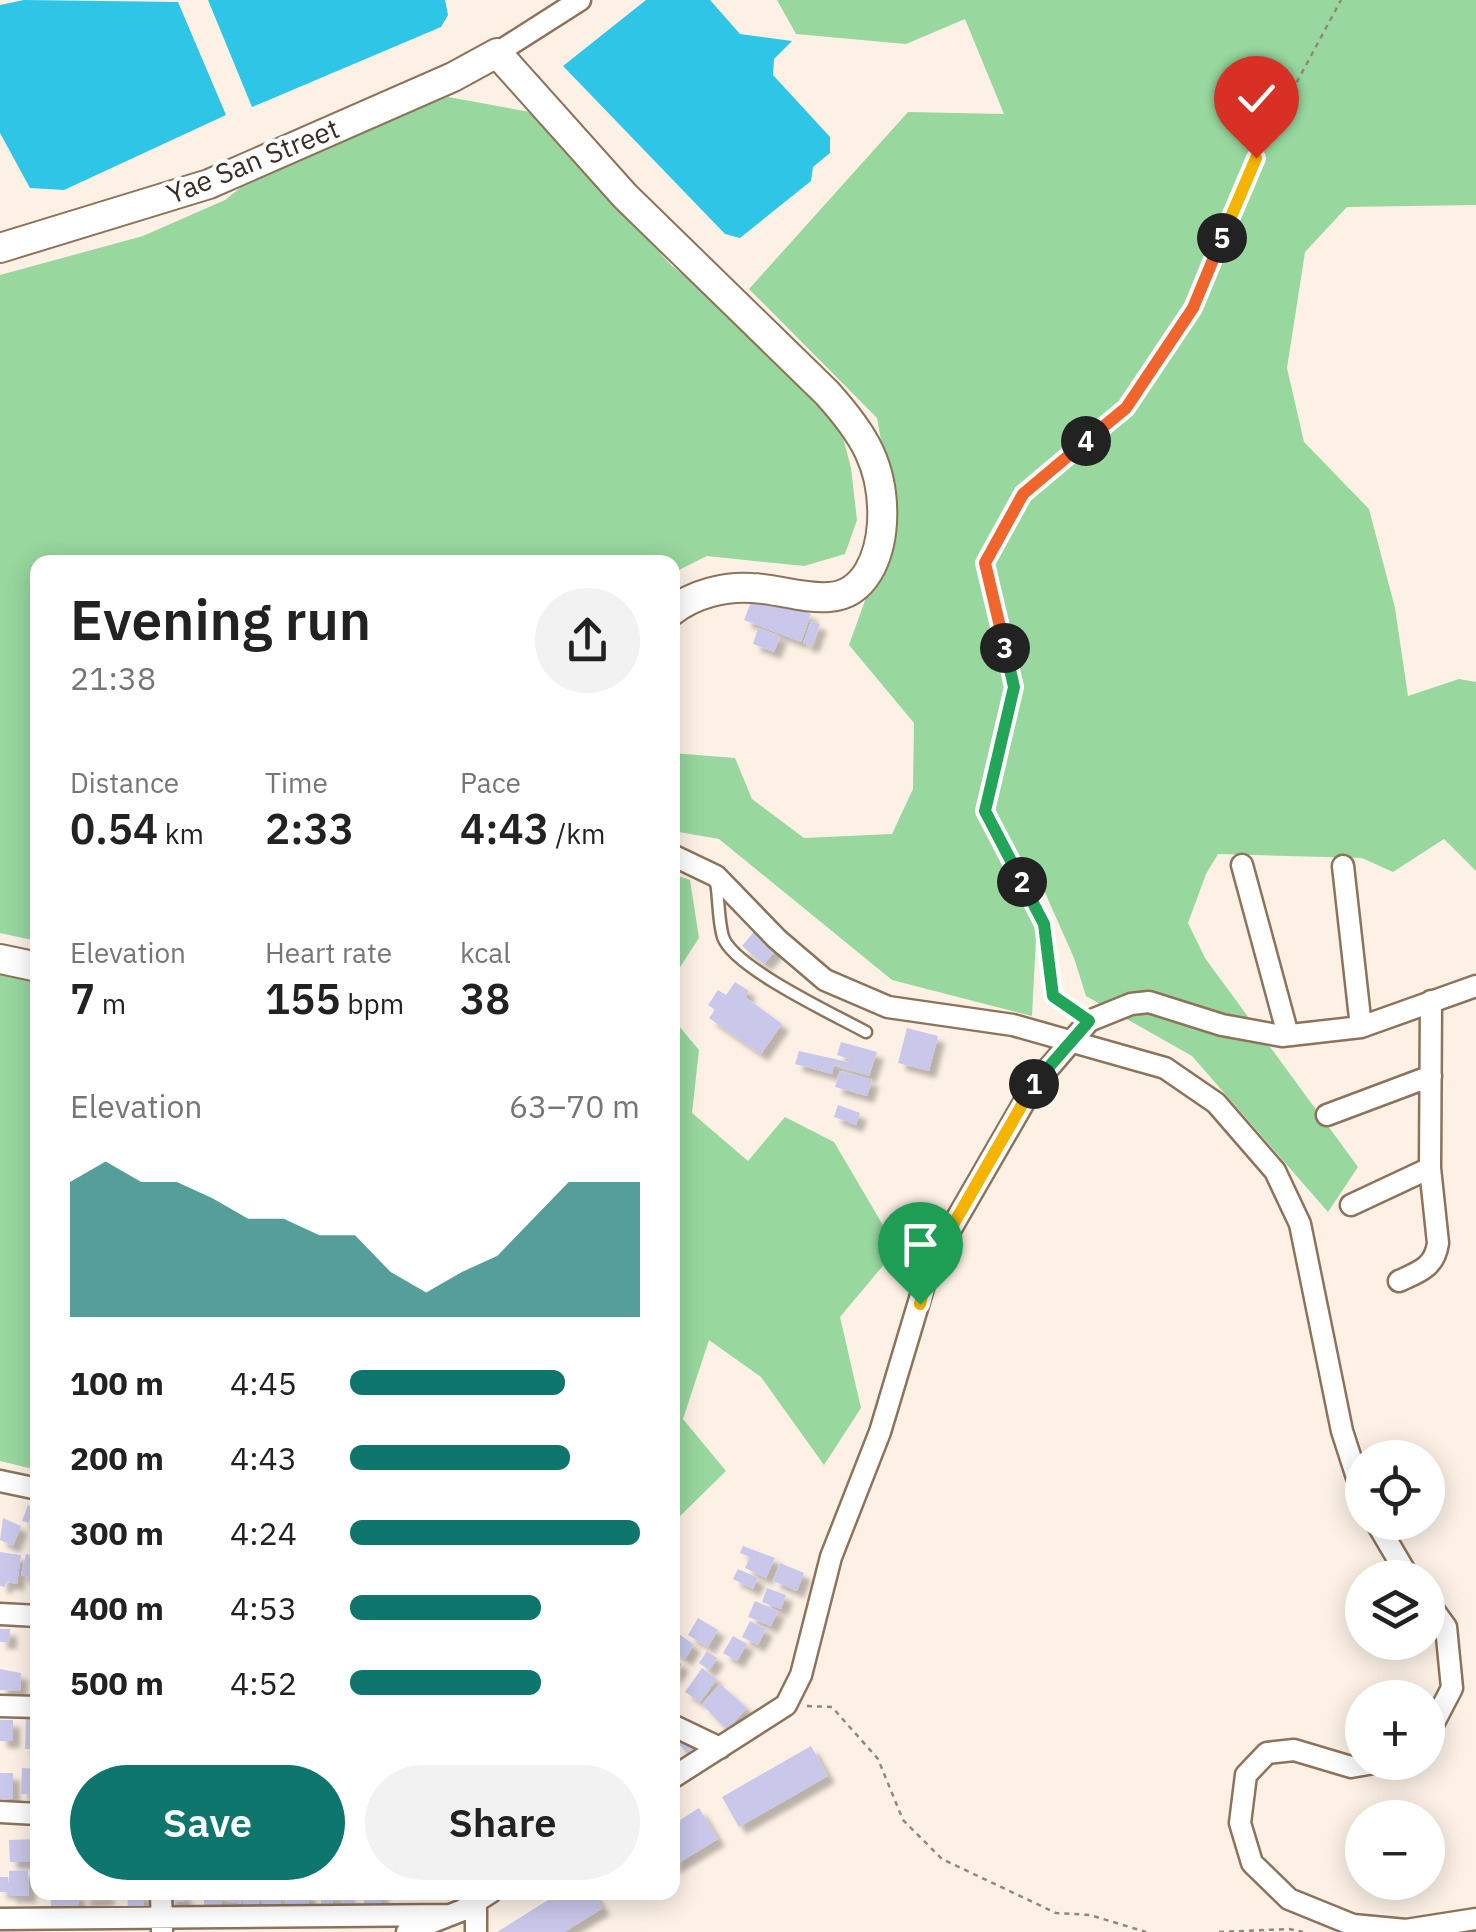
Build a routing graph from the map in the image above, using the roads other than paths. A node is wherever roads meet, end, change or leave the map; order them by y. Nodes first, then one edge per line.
1 (580, 0) edge
2 (498, 53) junction
3 (0, 248) edge
4 (680, 605) edge
5 (680, 859) edge
6 (1242, 865) dead end
7 (1343, 866) dead end
8 (716, 876) junction
9 (0, 960) edge
10 (30, 966) edge
11 (1476, 986) edge
12 (1431, 1002) junction
13 (1361, 1027) junction
14 (866, 1032) dead end
15 (1288, 1035) junction
16 (1073, 1041) junction
17 (1431, 1076) junction
18 (1327, 1116) dead end
19 (1430, 1168) junction
20 (1351, 1205) dead end
21 (1399, 1281) dead end
22 (1345, 1440) edge
23 (0, 1481) edge
24 (30, 1487) edge
25 (0, 1614) edge
26 (30, 1616) edge
27 (1445, 1625) edge
28 (1445, 1701) edge
29 (0, 1706) edge
30 (30, 1707) edge
31 (680, 1729) edge
32 (720, 1748) junction
33 (1345, 1765) edge
34 (680, 1773) edge
35 (0, 1812) edge
36 (30, 1814) edge
37 (478, 1900) edge
38 (483, 1900) edge
39 (451, 1915) junction
40 (0, 1919) edge
41 (1476, 1919) edge
42 (162, 1925) edge
43 (407, 1932) edge
44 (476, 1932) edge

1 - 2 street
2 - 3 main road, Yae San Street
2 - 4 main road
5 - 8 street
6 - 15 street
7 - 13 street
8 - 14 lane
8 - 16 street
9 - 10 main road
11 - 12 street
12 - 13 street
12 - 17 street
13 - 15 street
15 - 16 street
16 - 22 street
16 - 32 street
17 - 18 street
17 - 19 street
19 - 20 street
19 - 21 street
23 - 24 street
25 - 26 street
27 - 28 street
29 - 30 street
31 - 32 street
32 - 34 street
33 - 41 street
35 - 36 street
37 - 39 street
38 - 44 street
39 - 42 street
39 - 43 street
40 - 42 street

